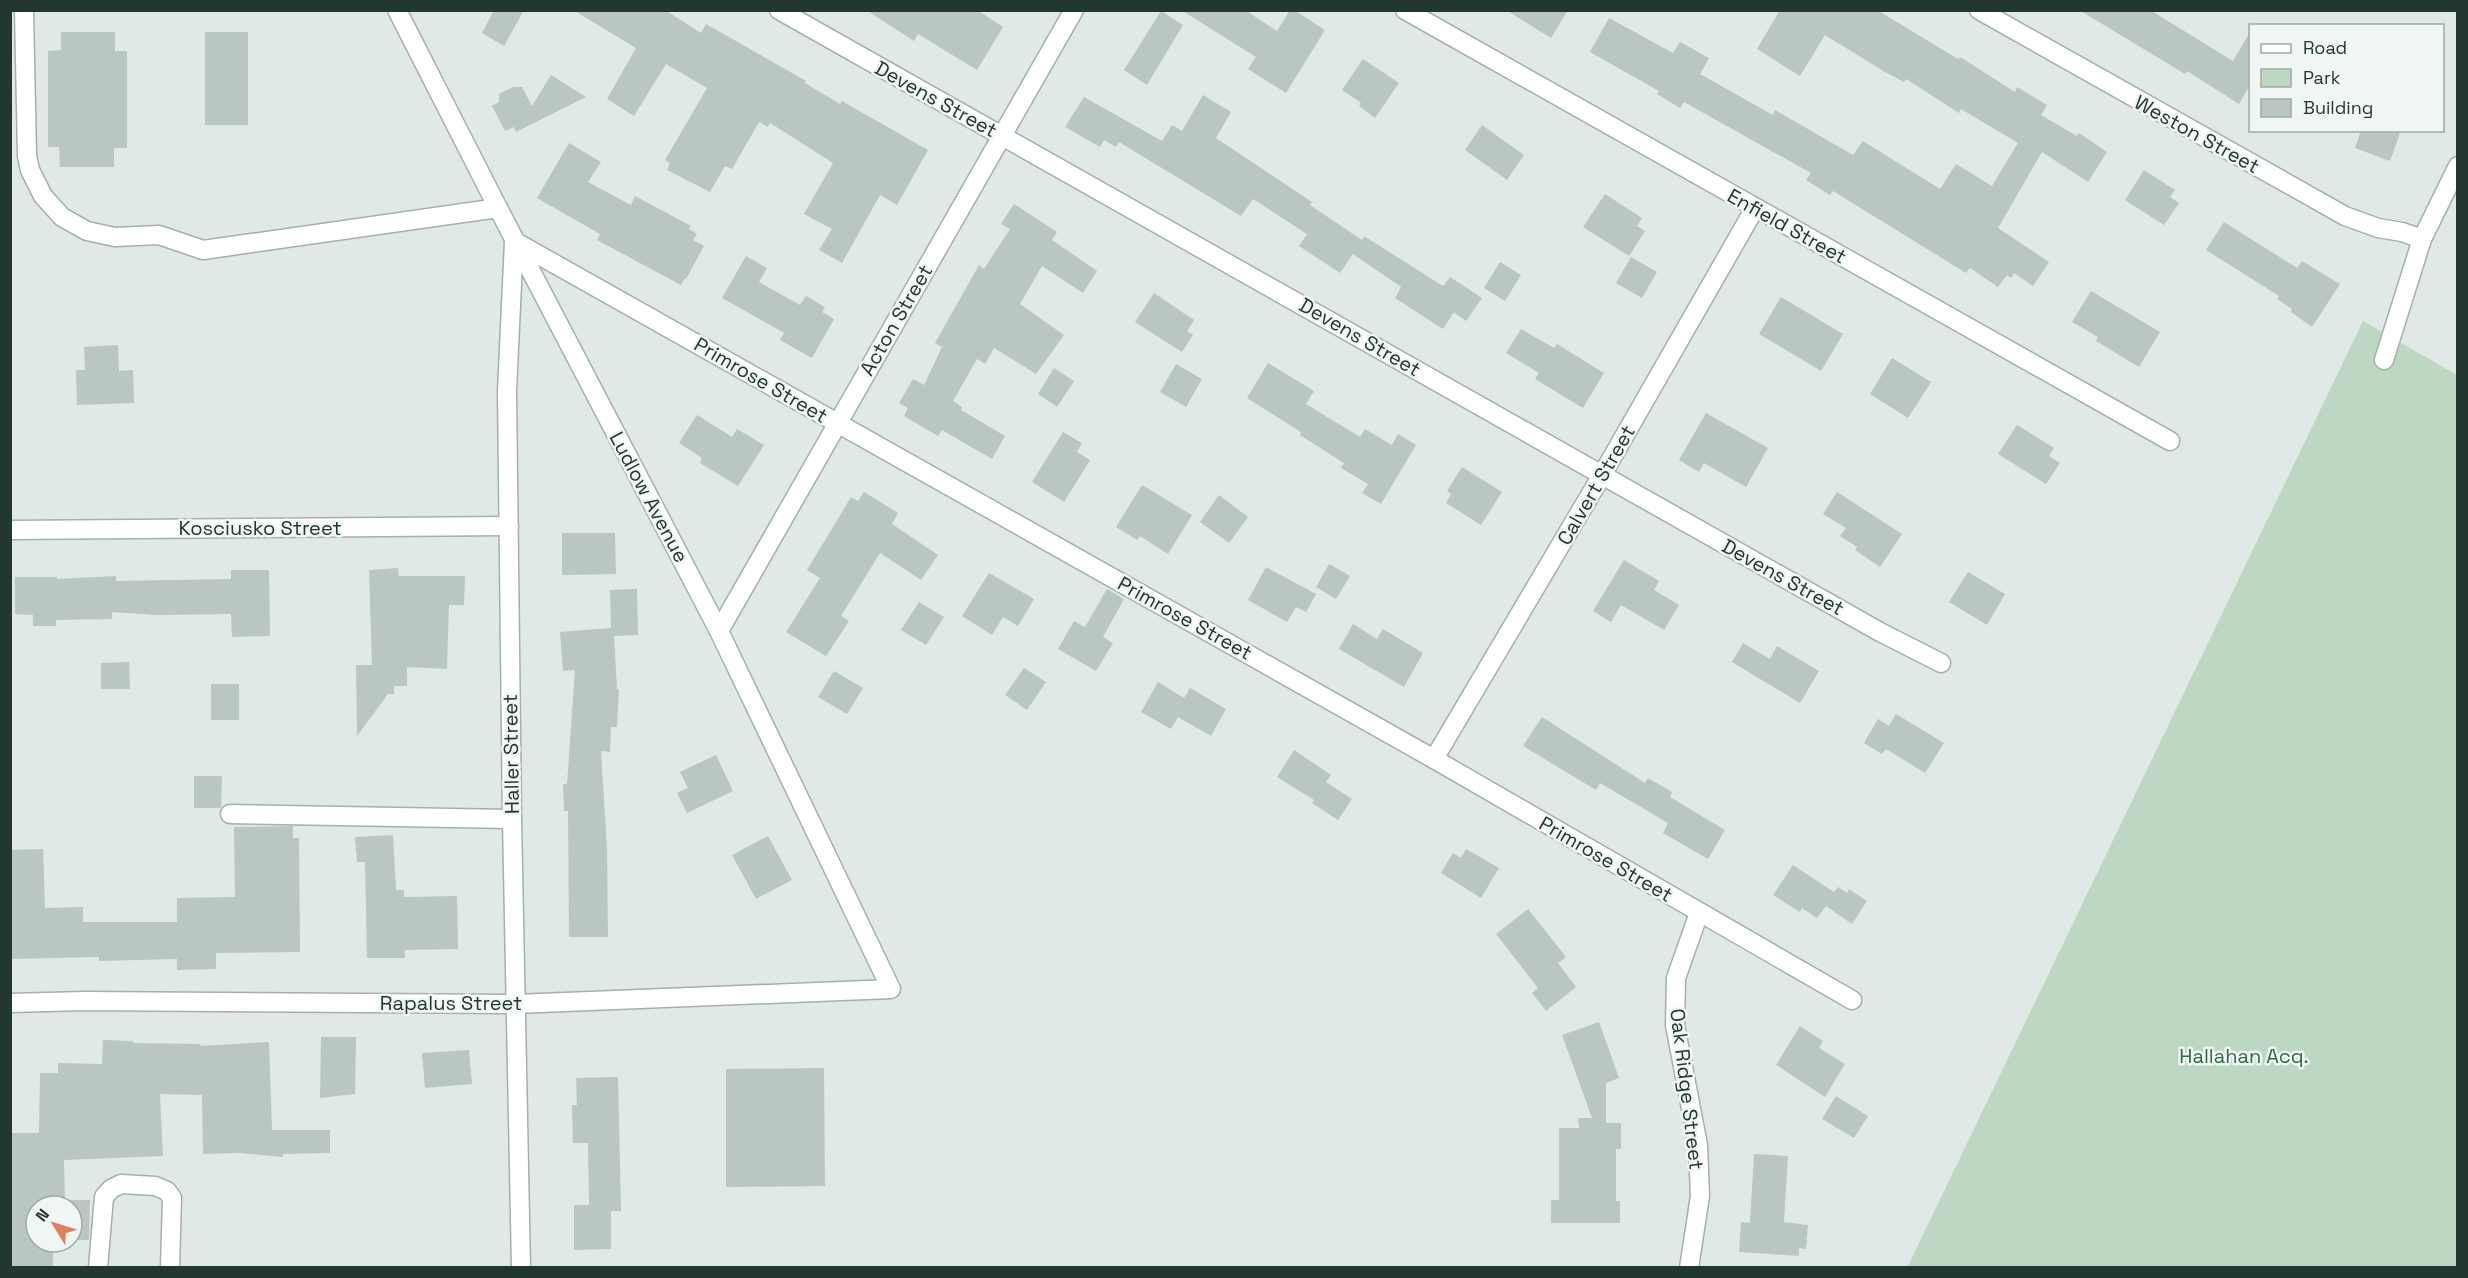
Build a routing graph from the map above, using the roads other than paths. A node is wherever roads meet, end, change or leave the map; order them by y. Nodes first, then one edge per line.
1 (24, 10) edge
2 (397, 10) edge
3 (779, 10) edge
4 (1074, 10) edge
5 (1405, 10) edge
6 (1979, 10) edge
7 (1002, 136) junction
8 (2457, 166) edge
9 (498, 208) junction
10 (1755, 208) junction
11 (2422, 238) junction
12 (514, 241) junction
13 (2384, 360) dead end
14 (837, 423) junction
15 (2169, 441) dead end
16 (1602, 476) junction
17 (508, 526) junction
18 (10, 530) edge
19 (719, 631) junction
20 (1941, 663) dead end
21 (1434, 759) junction
22 (230, 814) dead end
23 (512, 819) junction
24 (1698, 913) junction
25 (891, 989) joint
26 (1852, 1000) dead end
27 (10, 1004) edge
28 (516, 1004) junction
29 (98, 1268) edge
30 (170, 1268) edge
31 (521, 1268) edge
32 (1689, 1268) edge

1 - 9 street
2 - 9 street, Ludlow Avenue
3 - 7 street, Devens Street
4 - 7 street, Acton Street
5 - 10 street, Enfield Street
6 - 11 street, Weston Street
7 - 14 street, Acton Street
7 - 16 street, Devens Street
8 - 11 street
9 - 12 street, Ludlow Avenue
10 - 15 street, Enfield Street
10 - 16 street, Calvert Street
11 - 13 street
12 - 14 street, Primrose Street
12 - 17 street, Haller Street
12 - 19 street, Ludlow Avenue
14 - 19 street, Acton Street
14 - 21 street, Primrose Street
16 - 20 street, Devens Street
16 - 21 street, Calvert Street
17 - 18 street, Kosciusko Street
17 - 23 street, Haller Street
19 - 25 street, Ludlow Avenue
21 - 24 street, Primrose Street
22 - 23 street
23 - 28 street, Haller Street
24 - 26 street, Primrose Street
24 - 32 street, Oak Ridge Street
25 - 28 street, Rapalus Street
27 - 28 street, Rapalus Street
28 - 31 street, Haller Street
29 - 30 street

